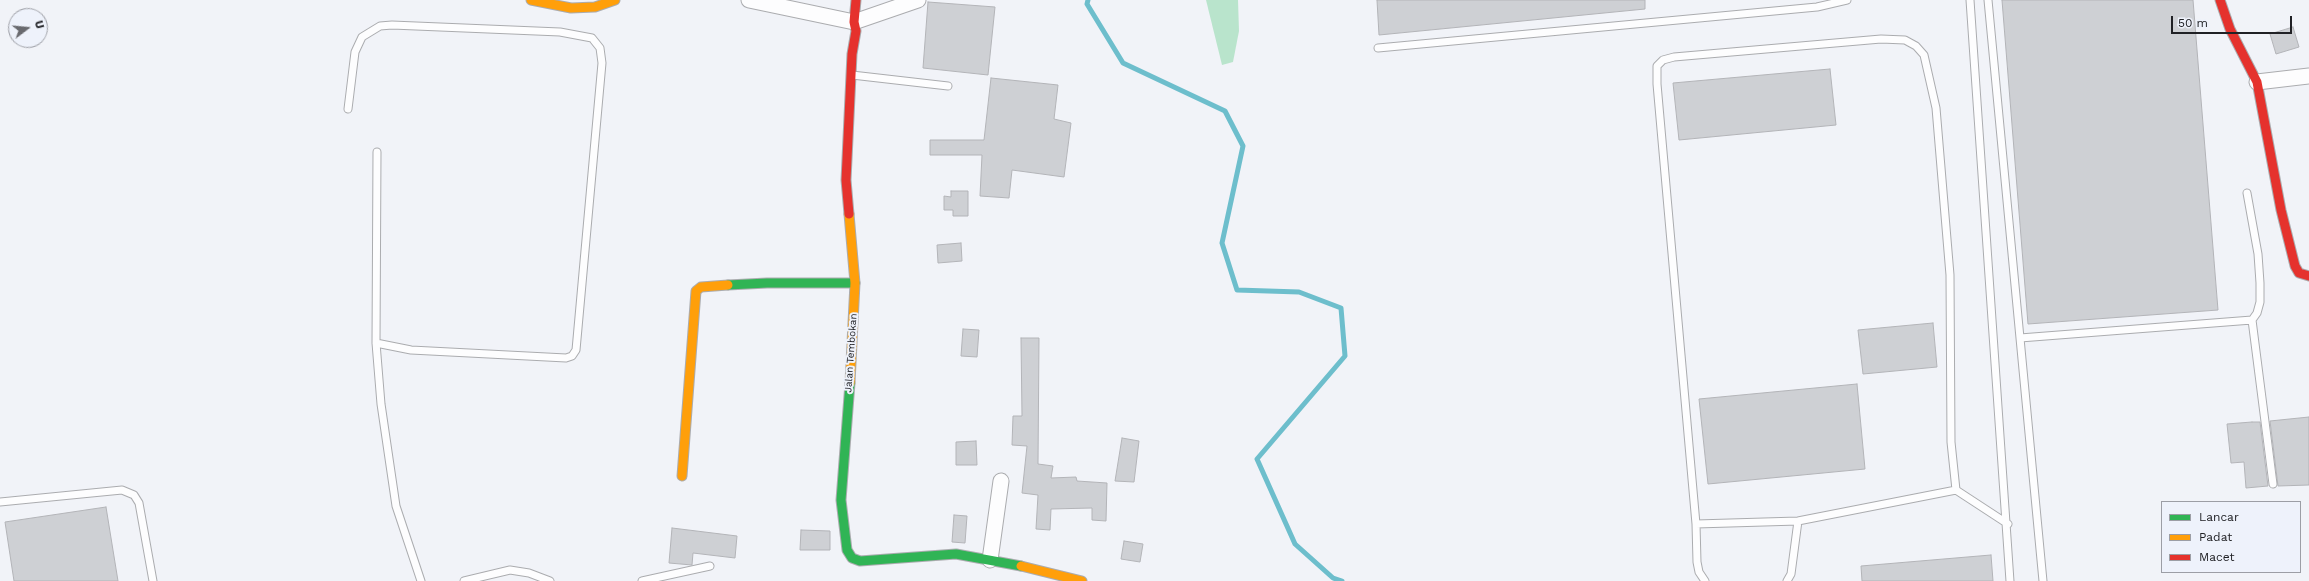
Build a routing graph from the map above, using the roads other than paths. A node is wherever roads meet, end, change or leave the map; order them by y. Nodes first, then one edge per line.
1 (531, 0) edge
2 (615, 0) edge
3 (749, 0) edge
4 (856, 0) edge
5 (918, 0) edge
6 (1844, 0) edge
7 (1970, 0) edge
8 (1988, 0) edge
9 (2220, 0) edge
10 (805, 5) edge
11 (854, 22) junction
12 (1378, 48) dead end
13 (852, 74) junction
14 (2309, 76) edge
15 (2257, 82) junction
16 (948, 86) dead end
17 (348, 109) dead end
18 (377, 152) dead end
19 (2247, 193) dead end
20 (2309, 276) edge
21 (855, 283) junction
22 (2252, 320) junction
23 (2020, 338) junction
24 (376, 342) junction
25 (682, 476) dead end
26 (1001, 481) dead end
27 (2273, 484) dead end
28 (1956, 490) junction
29 (0, 502) edge
30 (1798, 521) junction
31 (1696, 524) junction
32 (2008, 524) junction
33 (990, 560) junction
34 (710, 566) dead end
35 (153, 581) edge
36 (421, 581) edge
37 (464, 581) edge
38 (550, 581) edge
39 (642, 581) edge
40 (1082, 581) edge
41 (1705, 581) edge
42 (1787, 581) edge
43 (2010, 581) edge
44 (2043, 581) edge

1 - 2 street
3 - 10 street
4 - 11 street, Jalan Tembokan
5 - 11 street
6 - 12 lane
7 - 32 lane
8 - 23 lane
9 - 15 street
10 - 11 street
11 - 13 street, Jalan Tembokan
13 - 16 lane
13 - 21 street, Jalan Tembokan
14 - 15 street
15 - 20 street
17 - 24 lane
18 - 24 lane
19 - 22 lane
21 - 25 street
21 - 33 street, Jalan Tembokan
22 - 23 lane
22 - 27 lane
23 - 44 lane
24 - 36 lane
26 - 33 street
28 - 30 lane
28 - 31 lane
28 - 32 lane
29 - 35 lane
30 - 31 lane
30 - 42 lane
31 - 41 lane
32 - 43 lane
33 - 40 street, Jalan Tembokan
34 - 39 lane
37 - 38 lane

